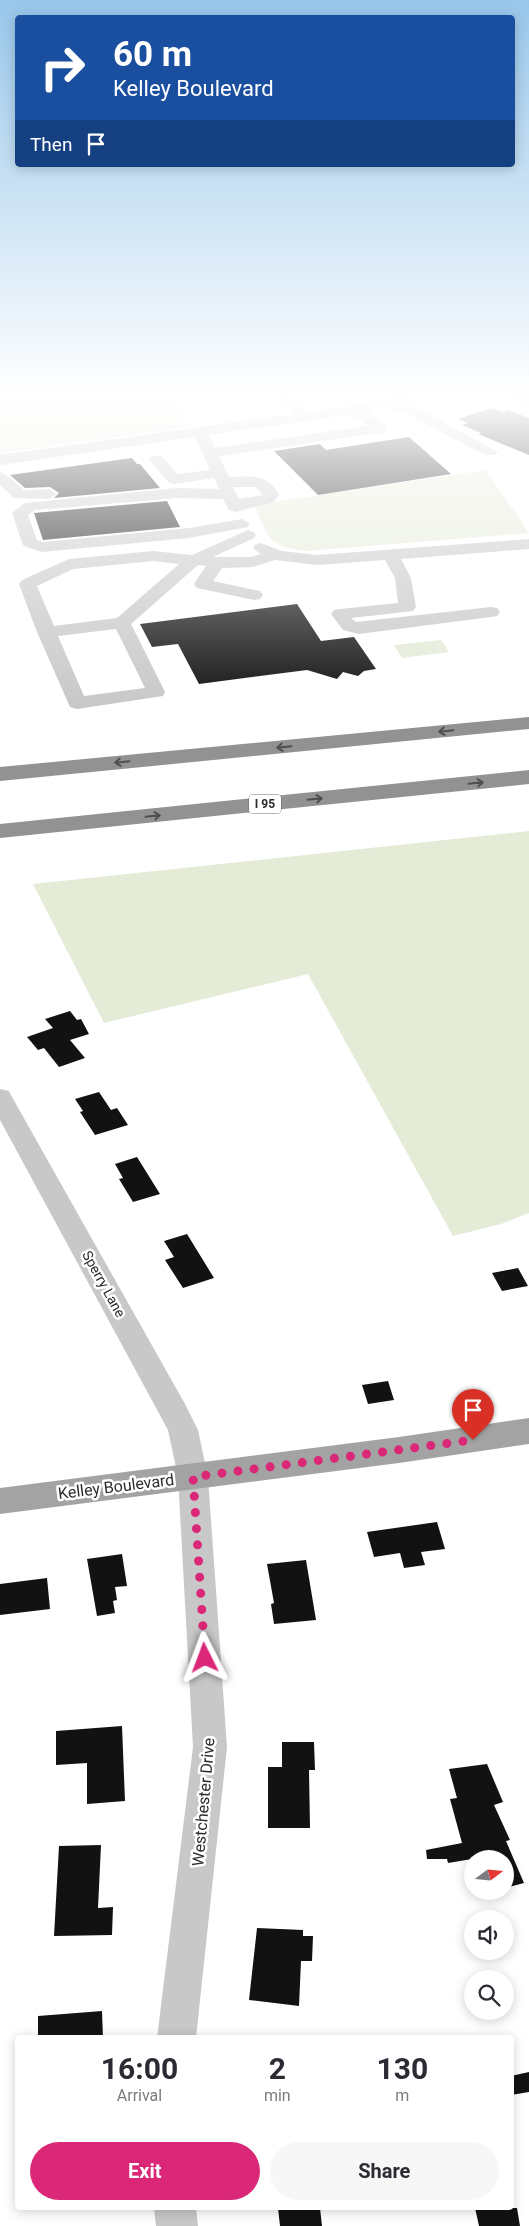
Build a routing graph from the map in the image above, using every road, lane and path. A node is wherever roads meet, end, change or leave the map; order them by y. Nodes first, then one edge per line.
1 (121, 498) edge
2 (231, 498) edge
3 (245, 530) junction
4 (529, 544) edge
5 (275, 555) junction
6 (391, 555) junction
7 (196, 560) junction
8 (217, 562) junction
9 (254, 595) dead end
10 (491, 612) dead end
11 (122, 623) junction
12 (46, 632) junction
13 (529, 723) edge
14 (2, 774) edge
15 (529, 777) edge
16 (118, 819) junction
17 (0, 831) edge
18 (0, 842) edge
19 (0, 1097) edge
20 (529, 1431) edge
21 (193, 1477) junction
22 (0, 1501) edge
23 (176, 2035) edge
24 (175, 2210) edge
25 (176, 2226) edge

1 - 3 street
2 - 3 street
3 - 5 street
3 - 7 street
4 - 6 street
5 - 6 street
5 - 8 street
6 - 10 street
7 - 8 street
7 - 11 street
7 - 12 street
8 - 9 street
11 - 12 street
11 - 12 street
13 -> 14 highway
16 -> 15 highway, I 95
16 - 17 highway, I 95
16 - 18 highway
19 - 21 street, Sperry Lane
20 - 21 main road, Kelley Boulevard
21 - 22 main road, Kelley Boulevard
21 - 23 street, Westchester Drive
24 - 25 street

